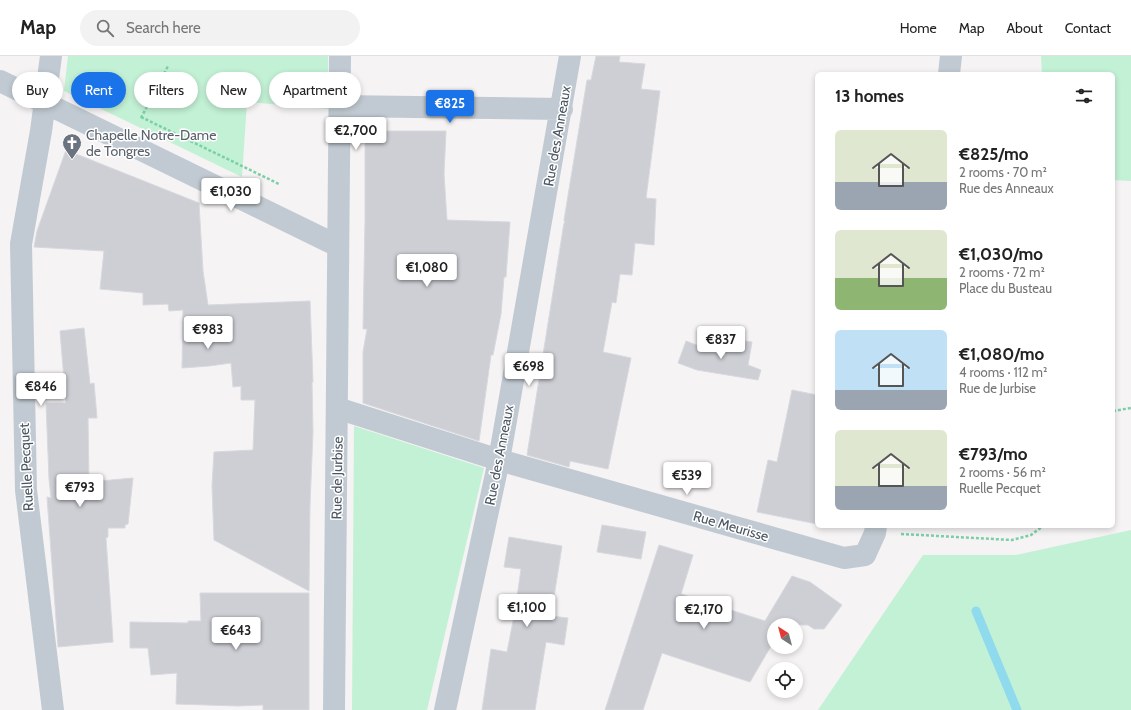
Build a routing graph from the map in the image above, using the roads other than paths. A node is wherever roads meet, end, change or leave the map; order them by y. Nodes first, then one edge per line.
1 (51, 56) edge
2 (340, 56) edge
3 (570, 56) edge
4 (951, 56) edge
5 (49, 72) edge
6 (340, 72) edge
7 (949, 72) edge
8 (0, 81) edge
9 (12, 87) edge
10 (361, 106) edge
11 (45, 108) edge
12 (54, 108) edge
13 (339, 108) edge
14 (562, 109) junction
15 (338, 246) junction
16 (338, 408) junction
17 (499, 460) junction
18 (876, 529) edge
19 (53, 710) edge
20 (334, 710) edge
21 (445, 710) edge

1 - 5 street, Ruelle Pecquet
2 - 6 street, Rue de Jurbise
3 - 14 street, Rue des Anneaux
4 - 7 street
8 - 9 street
10 - 14 street
11 - 19 street, Ruelle Pecquet
12 - 15 street
13 - 15 street, Rue de Jurbise
14 - 17 street, Rue des Anneaux
15 - 16 street, Rue de Jurbise
16 - 17 street
16 - 20 street, Rue de Jurbise
17 - 18 street, Rue Meurisse
17 - 21 street, Rue des Anneaux

